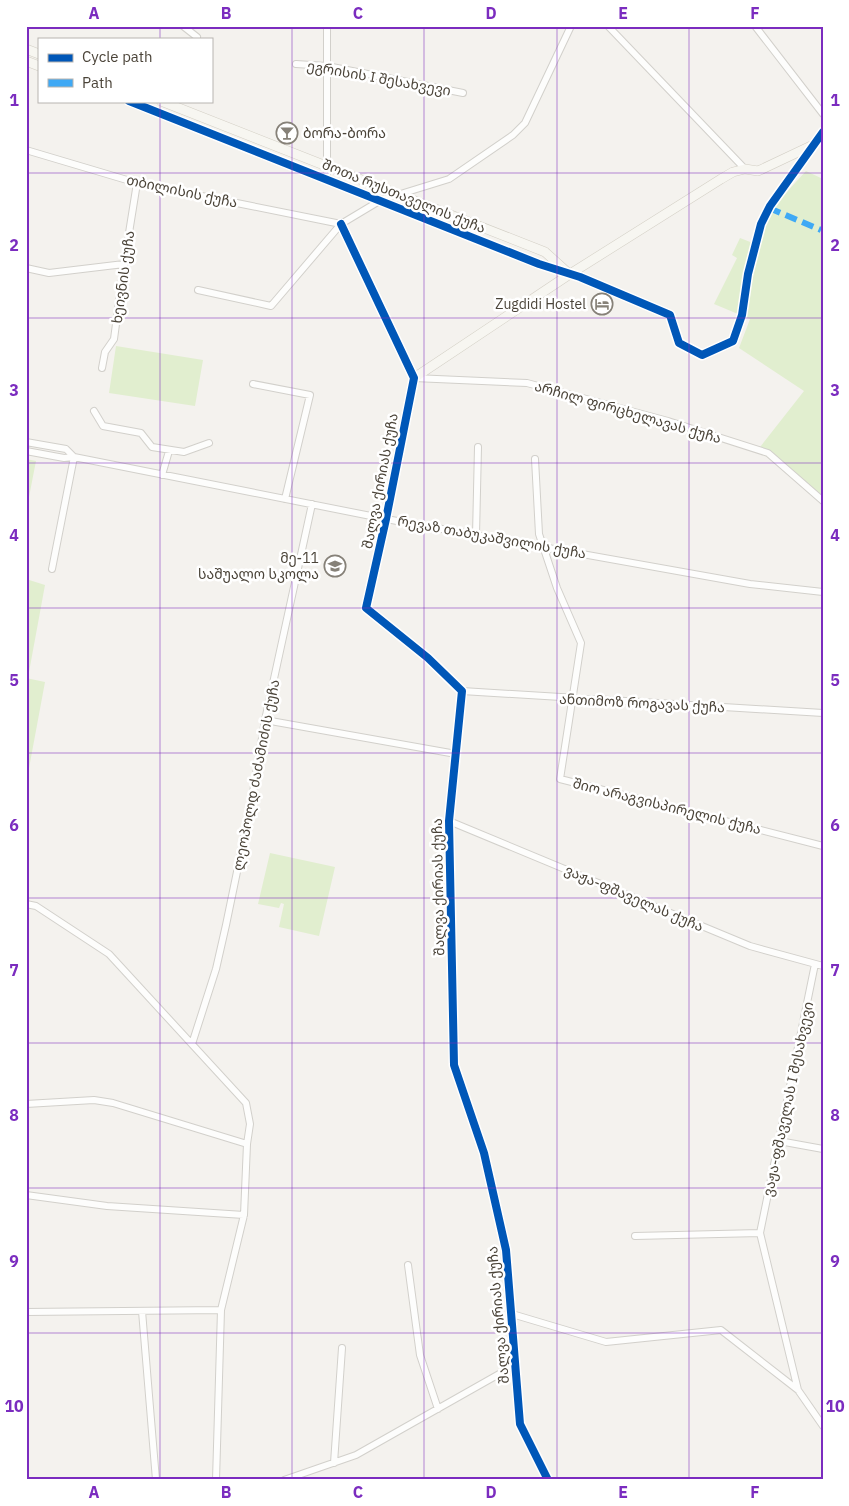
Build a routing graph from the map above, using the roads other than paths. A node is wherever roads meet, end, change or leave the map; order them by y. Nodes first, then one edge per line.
1 (183, 26) edge
2 (327, 26) edge
3 (572, 26) edge
4 (608, 26) edge
5 (755, 26) edge
6 (197, 37) dead end
7 (26, 49) edge
8 (38, 54) edge
9 (26, 60) edge
10 (296, 64) dead end
11 (38, 66) edge
12 (327, 66) junction
13 (463, 93) dead end
14 (132, 102) edge
15 (164, 102) edge
16 (823, 114) edge
17 (823, 132) edge
18 (813, 146) junction
19 (26, 150) edge
20 (328, 167) junction
21 (744, 169) junction
22 (327, 179) junction
23 (137, 183) junction
24 (398, 196) junction
25 (381, 200) junction
26 (340, 224) junction
27 (124, 264) junction
28 (26, 268) edge
29 (570, 274) junction
30 (198, 290) dead end
31 (102, 368) dead end
32 (414, 378) junction
33 (253, 384) dead end
34 (94, 411) dead end
35 (26, 442) edge
36 (209, 443) dead end
37 (478, 447) dead end
38 (168, 450) junction
39 (26, 451) edge
40 (74, 457) junction
41 (535, 459) dead end
42 (162, 475) junction
43 (285, 499) junction
44 (823, 501) edge
45 (312, 504) junction
46 (386, 518) junction
47 (476, 535) junction
48 (542, 547) junction
49 (52, 569) dead end
50 (823, 592) edge
51 (462, 691) junction
52 (573, 699) junction
53 (823, 713) edge
54 (266, 720) junction
55 (456, 754) junction
56 (449, 821) junction
57 (823, 846) edge
58 (26, 904) edge
59 (815, 964) junction
60 (823, 966) edge
61 (192, 1044) junction
62 (26, 1104) edge
63 (779, 1141) junction
64 (247, 1144) junction
65 (823, 1149) edge
66 (26, 1194) edge
67 (244, 1215) junction
68 (760, 1233) junction
69 (635, 1236) dead end
70 (408, 1265) dead end
71 (221, 1310) junction
72 (142, 1311) junction
73 (26, 1312) edge
74 (512, 1314) junction
75 (342, 1348) dead end
76 (515, 1365) junction
77 (798, 1390) junction
78 (438, 1409) junction
79 (823, 1426) edge
80 (334, 1463) junction
81 (156, 1480) edge
82 (216, 1480) edge
83 (284, 1480) edge
84 (548, 1480) edge

1 - 6 street
2 - 12 street
3 - 24 street
4 - 21 street
5 - 16 street
7 - 8 street
9 - 11 street
10 - 12 street, ეგრისის I შესახვევი
12 - 13 street, ეგრისის I შესახვევი
12 - 20 street
14 - 22 street, შოთა რუსთაველის ქუჩა
15 - 20 street, შოთა რუსთაველის ქუჩა
17 - 18 street
18 - 21 street
18 - 29 street, შოთა რუსთაველის ქუჩა
19 - 23 street, თბილისის ქუჩა
20 - 22 street
20 - 24 street, შოთა რუსთაველის ქუჩა
21 - 29 street
22 - 25 street, შოთა რუსთაველის ქუჩა
23 - 26 street, თბილისის ქუჩა
23 - 27 street, ხეივნის ქუჩა
24 - 25 street
24 - 29 street, შოთა რუსთაველის ქუჩა
25 - 26 street
25 - 29 street, შოთა რუსთაველის ქუჩა
26 - 30 street
26 - 32 street
27 - 28 street
27 - 31 street, ხეივნის ქუჩა
29 - 32 street
32 - 44 street, არჩილ ფირცხელავას ქუჩა
32 - 46 street, შალვა ქირიას ქუჩა
33 - 43 street
34 - 38 street
35 - 40 street, რევაზ თაბუკაშვილის ქუჩა
36 - 38 street
37 - 47 street
38 - 42 street
39 - 40 street, რევაზ თაბუკაშვილის ქუჩა
40 - 42 street, რევაზ თაბუკაშვილის ქუჩა
40 - 49 street
41 - 48 street
42 - 43 street, რევაზ თაბუკაშვილის ქუჩა
43 - 45 street, რევაზ თაბუკაშვილის ქუჩა
45 - 46 street, რევაზ თაბუკაშვილის ქუჩა
45 - 54 street, ლეოპოლდ ძაძამიძის ქუჩა
46 - 47 street, რევაზ თაბუკაშვილის ქუჩა
46 - 51 street, შალვა ქირიას ქუჩა
47 - 48 street, რევაზ თაბუკაშვილის ქუჩა
48 - 50 street, რევაზ თაბუკაშვილის ქუჩა
48 - 52 street
51 - 52 street, ანთიმოზ როგავას ქუჩა
51 - 55 street, შალვა ქირიას ქუჩა
52 - 53 street, ანთიმოზ როგავას ქუჩა
52 - 57 street, შიო არაგვისპირელის ქუჩა
54 - 55 street
54 - 61 street, ლეოპოლდ ძაძამიძის ქუჩა
55 - 56 street, შალვა ქირიას ქუჩა
56 - 59 street, ვაჟა-ფშაველას ქუჩა
56 - 74 street, შალვა ქირიას ქუჩა
58 - 61 street
59 - 60 street, ვაჟა-ფშაველას ქუჩა
59 - 63 street, ვაჟა-ფშაველას I შესახვევი
61 - 64 street
62 - 64 street
63 - 65 street
63 - 68 street, ვაჟა-ფშაველას I შესახვევი
64 - 67 street
66 - 67 street
67 - 71 street
68 - 69 street
68 - 77 street, ვაჟა-ფშაველას I შესახვევი
70 - 78 street
71 - 72 street
71 - 82 street
72 - 73 street
72 - 81 street
74 - 76 street, შალვა ქირიას ქუჩა
74 - 77 street
75 - 80 street
76 - 78 street
76 - 84 street, შალვა ქირიას ქუჩა
77 - 79 street
78 - 80 street
80 - 83 street

